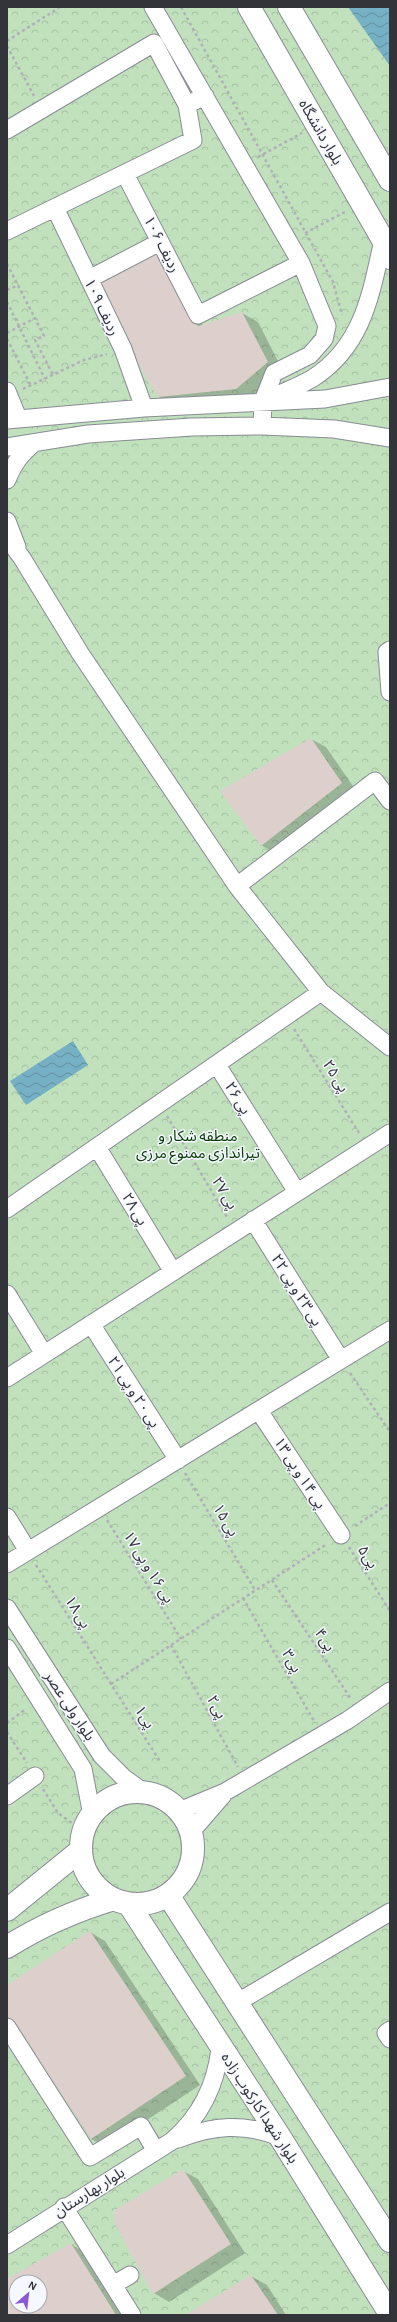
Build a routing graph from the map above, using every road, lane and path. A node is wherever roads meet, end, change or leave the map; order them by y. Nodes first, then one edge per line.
1 (60, 7) edge
2 (153, 7) edge
3 (181, 7) edge
4 (249, 7) edge
5 (289, 7) edge
6 (7, 42) edge
7 (7, 46) edge
8 (205, 96) junction
9 (186, 105) junction
10 (42, 110) junction
11 (298, 126) dead end
12 (7, 130) edge
13 (302, 133) junction
14 (306, 140) dead end
15 (264, 154) junction
16 (244, 164) junction
17 (125, 174) junction
18 (390, 180) edge
19 (344, 205) dead end
20 (55, 208) junction
21 (347, 211) junction
22 (350, 218) dead end
23 (7, 231) edge
24 (305, 233) junction
25 (289, 241) junction
26 (160, 242) junction
27 (386, 249) edge
28 (301, 263) junction
29 (7, 264) edge
30 (89, 279) junction
31 (18, 285) junction
32 (7, 290) edge
33 (7, 302) edge
34 (35, 318) junction
35 (343, 319) dead end
36 (19, 326) junction
37 (7, 333) edge
38 (7, 339) edge
39 (123, 349) junction
40 (53, 375) junction
41 (45, 379) junction
42 (31, 386) junction
43 (390, 387) edge
44 (8, 393) edge
45 (263, 401) junction
46 (144, 408) junction
47 (12, 419) edge
48 (262, 426) junction
49 (390, 438) edge
50 (34, 443) junction
51 (7, 447) edge
52 (7, 480) edge
53 (7, 521) edge
54 (7, 538) edge
55 (22, 558) junction
56 (390, 650) edge
57 (390, 692) edge
58 (390, 801) edge
59 (237, 886) junction
60 (321, 992) junction
61 (287, 1017) junction
62 (390, 1047) edge
63 (217, 1065) junction
64 (160, 1104) junction
65 (390, 1133) edge
66 (97, 1147) junction
67 (368, 1147) junction
68 (297, 1192) junction
69 (7, 1209) edge
70 (253, 1220) junction
71 (235, 1232) junction
72 (173, 1272) junction
73 (7, 1294) edge
74 (91, 1324) junction
75 (390, 1330) edge
76 (44, 1354) junction
77 (341, 1360) junction
78 (7, 1378) edge
79 (259, 1411) junction
80 (390, 1432) edge
81 (178, 1460) junction
82 (390, 1504) edge
83 (100, 1508) junction
84 (7, 1517) edge
85 (340, 1535) junction
86 (28, 1551) junction
87 (7, 1564) edge
88 (272, 1580) junction
89 (255, 1590) junction
90 (243, 1598) junction
91 (7, 1608) edge
92 (390, 1610) edge
93 (180, 1639) junction
94 (171, 1645) junction
95 (7, 1648) edge
96 (111, 1684) junction
97 (390, 1691) edge
98 (40, 1700) junction
99 (359, 1712) junction
100 (7, 1722) edge
101 (322, 1734) junction
102 (161, 1763) dead end
103 (35, 1776) dead end
104 (244, 1780) junction
105 (145, 1792) junction
106 (225, 1792) junction
107 (7, 1796) edge
108 (180, 1811) junction
109 (92, 1815) junction
110 (191, 1832) junction
111 (81, 1850) junction
112 (168, 1895) junction
113 (121, 1901) junction
114 (7, 1910) edge
115 (390, 1912) edge
116 (7, 1948) edge
117 (238, 2002) junction
118 (7, 2027) edge
119 (220, 2048) junction
120 (280, 2137) junction
121 (172, 2141) junction
122 (156, 2151) junction
123 (64, 2208) junction
124 (390, 2241) edge
125 (7, 2245) edge
126 (130, 2275) dead end
127 (113, 2285) junction
128 (390, 2314) edge
129 (132, 2315) edge

1 - 6 path
2 - 8 street
3 - 15 path
4 - 27 main road, بلوار دانشگاه
5 - 18 main road
7 - 10 path
8 - 9 street
8 - 16 street
9 - 10 street
9 - 17 street
10 - 12 street
11 - 13 path
13 - 14 path
13 - 15 path
15 - 16 path
15 - 24 path
16 - 25 street
17 - 20 street
17 - 26 street, ردیف ۱۰۶
19 - 21 path
20 - 23 street
20 - 30 street, ردیف ۱۰۹
21 - 22 path
21 - 24 path
24 - 25 path
24 - 35 path
25 - 28 street
26 - 28 street, ردیف ۱۰۶
26 - 30 street
27 - 45 street
28 - 45 street
29 - 31 path
30 - 39 street, ردیف ۱۰۹
31 - 32 path
31 - 34 path
33 - 36 path
34 - 36 path
34 - 40 path
36 - 37 path
36 - 41 path
38 - 42 path
39 - 40 path
39 - 46 street, ردیف ۱۰۹
40 - 41 path
41 - 42 path
42 - 44 path
43 - 45 street
44 - 47 street
45 - 46 street
45 - 48 street
46 - 47 street
48 - 49 street
48 - 50 street
50 - 51 street
50 - 52 street
53 - 55 street
54 - 55 street
55 - 59 street
56 - 57 street
58 - 59 street
59 - 60 street
60 - 61 street
60 - 62 street
61 - 63 street
61 - 67 path, پی ۲۵
63 - 64 street
63 - 68 street, پی ۲۶
64 - 66 street
64 - 71 path, پی ۲۷
65 - 67 street
66 - 69 street
66 - 72 street, پی ۲۸
67 - 68 street
68 - 70 street
70 - 71 street
70 - 77 street, پی ۲۳ و پی ۲۲
71 - 72 street
72 - 74 street
73 - 76 street
74 - 76 street
74 - 81 street, پی ۲۰ و پی ۲۱
75 - 77 street
76 - 78 street
77 - 79 street
77 - 80 path
79 - 81 street
79 - 85 street, پی ۱۴ و پی ۱۳
81 - 83 street
81 - 89 path, پی ۱۵
82 - 85 path
83 - 86 street
83 - 93 path, پی ۱۶ و پی ۱۷
84 - 86 street
85 - 88 path
85 - 92 path, پی۵
86 - 87 street
86 - 96 path, پی ۱۸
88 - 89 path
88 - 99 path, پی۴
89 - 90 path
90 - 93 path
90 - 101 path, پی۳
91 - 105 street, بلوار ولی عصر
93 - 94 path
94 - 96 path
94 - 104 path, پی۲
95 - 98 street, بلوار ولی عصر
96 - 102 path, پی۱
97 - 99 street
98 - 100 path
98 - 109 street, بلوار ولی عصر
99 - 101 street
101 - 104 street
103 - 107 street
104 - 106 street
105 - 108 main road
105 - 109 main road
106 - 108 street
106 - 110 street
108 - 110 main road
109 - 111 main road
110 - 112 main road
111 - 113 main road
111 - 114 main road
112 - 113 main road
112 - 117 main road
113 - 116 main road
113 - 119 main road, بلوار شهدا کارکوب زاده
115 - 117 street
117 - 124 main road
118 - 122 street
119 - 120 main road, بلوار شهدا کارکوب زاده
119 - 121 street
120 - 121 street
120 - 128 main road, بلوار شهدا کارکوب زاده
121 - 122 street, بلوار بهارستان
122 - 123 street, بلوار بهارستان
123 - 125 street, بلوار بهارستان
123 - 127 street
126 - 127 street
127 - 129 street

